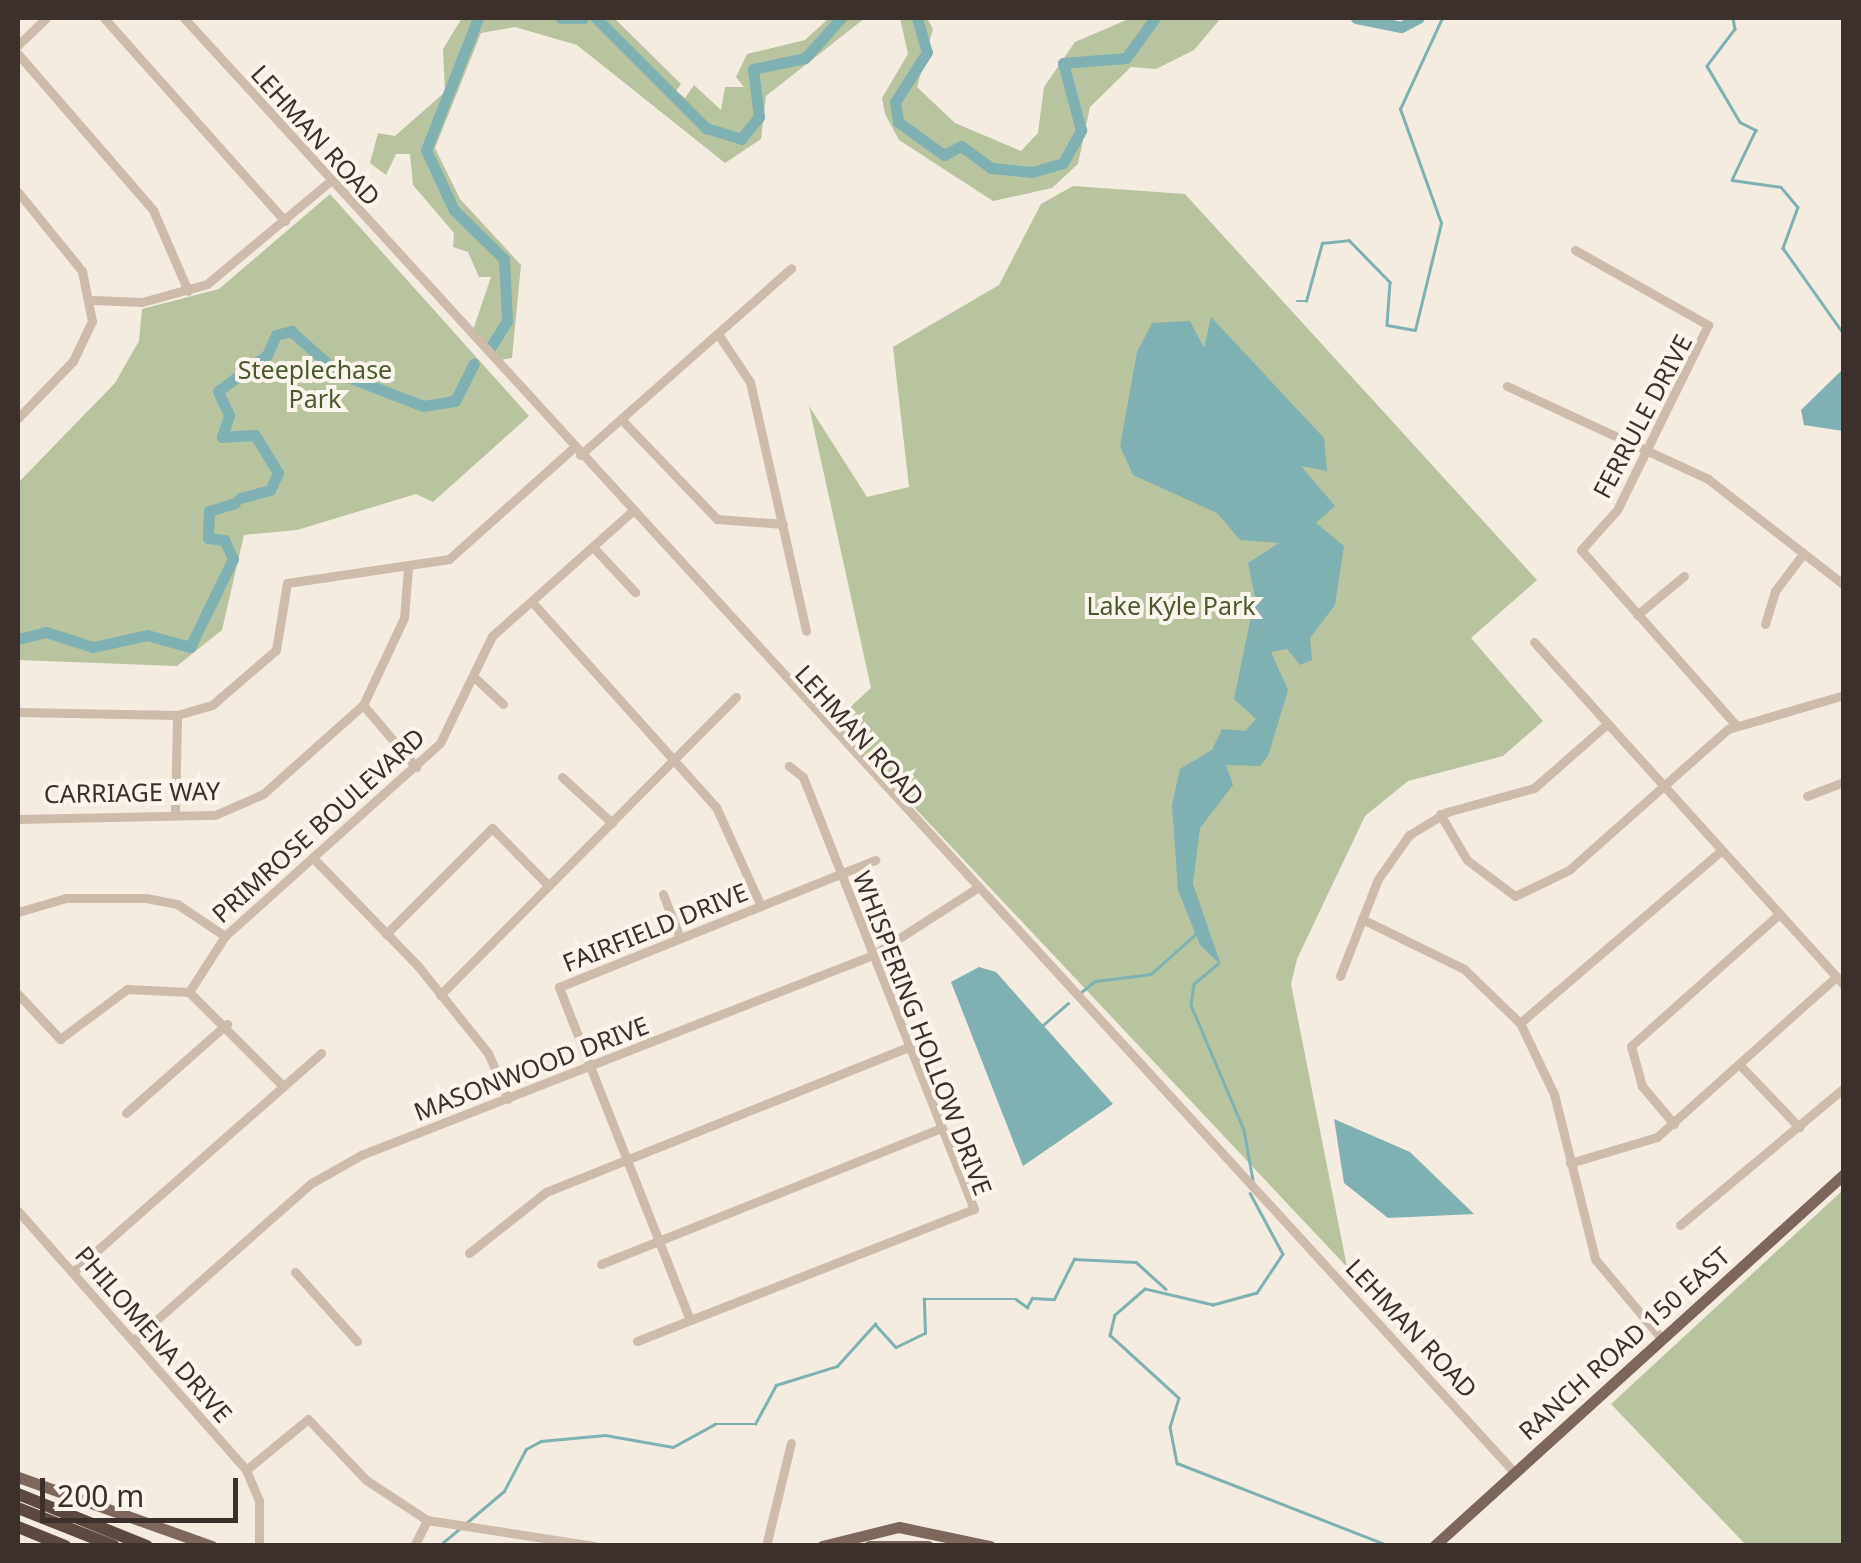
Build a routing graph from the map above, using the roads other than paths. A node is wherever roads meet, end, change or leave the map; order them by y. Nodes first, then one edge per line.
1 (46, 18) edge
2 (104, 18) edge
3 (184, 18) edge
4 (18, 45) edge
5 (18, 54) edge
6 (330, 180) junction
7 (18, 192) edge
8 (285, 221) junction
9 (1575, 250) dead end
10 (792, 268) dead end
11 (188, 291) junction
12 (92, 300) junction
13 (718, 334) junction
14 (1507, 386) dead end
15 (18, 418) edge
16 (621, 420) junction
17 (1648, 449) junction
18 (576, 452) junction
19 (631, 512) junction
20 (783, 524) junction
21 (593, 547) junction
22 (1803, 554) junction
23 (408, 568) junction
24 (1684, 576) dead end
25 (1844, 586) edge
26 (635, 592) dead end
27 (532, 602) junction
28 (1637, 615) junction
29 (1765, 624) dead end
30 (806, 631) dead end
31 (1534, 642) dead end
32 (472, 676) junction
33 (1844, 695) edge
34 (736, 697) dead end
35 (503, 704) dead end
36 (363, 705) junction
37 (18, 712) edge
38 (177, 714) junction
39 (1607, 724) junction
40 (1736, 726) junction
41 (672, 763) junction
42 (789, 766) dead end
43 (416, 767) junction
44 (562, 777) dead end
45 (1844, 782) edge
46 (1664, 786) junction
47 (1808, 796) dead end
48 (174, 814) junction
49 (1440, 814) junction
50 (18, 819) edge
51 (612, 823) junction
52 (1721, 851) junction
53 (315, 860) junction
54 (875, 860) dead end
55 (841, 873) junction
56 (549, 886) junction
57 (974, 890) junction
58 (663, 894) dead end
59 (761, 906) junction
60 (18, 912) edge
61 (1778, 914) junction
62 (1362, 919) junction
63 (386, 934) junction
64 (224, 936) junction
65 (680, 938) junction
66 (874, 956) junction
67 (1340, 976) dead end
68 (1840, 981) edge
69 (189, 992) junction
70 (18, 994) edge
71 (440, 996) junction
72 (1520, 1022) junction
73 (227, 1024) junction
74 (909, 1047) junction
75 (322, 1053) dead end
76 (1740, 1064) junction
77 (590, 1068) junction
78 (283, 1086) junction
79 (1844, 1088) edge
80 (508, 1099) junction
81 (126, 1113) dead end
82 (1674, 1124) junction
83 (942, 1128) junction
84 (1799, 1128) junction
85 (626, 1159) junction
86 (1570, 1163) junction
87 (1844, 1174) edge
88 (18, 1211) edge
89 (1680, 1226) dead end
90 (659, 1240) junction
91 (469, 1252) dead end
92 (600, 1264) dead end
93 (75, 1270) junction
94 (295, 1272) dead end
95 (690, 1320) junction
96 (136, 1338) junction
97 (1662, 1340) junction
98 (637, 1341) dead end
99 (357, 1342) dead end
100 (791, 1443) dead end
101 (246, 1470) junction
102 (1514, 1472) junction
103 (18, 1477) edge
104 (18, 1494) edge
105 (18, 1508) edge
106 (427, 1520) junction
107 (18, 1527) edge
108 (510, 1540) edge
109 (65, 1546) edge
110 (114, 1546) edge
111 (147, 1546) edge
112 (212, 1546) edge
113 (259, 1546) edge
114 (414, 1546) edge
115 (594, 1546) edge
116 (766, 1546) edge
117 (822, 1546) edge
118 (870, 1546) edge
119 (928, 1546) edge
120 (990, 1546) edge
121 (1434, 1546) edge

1 - 4 street
2 - 8 street
3 - 6 street, LEHMAN ROAD
5 - 11 street
6 - 8 street
6 - 18 street, LEHMAN ROAD
7 - 12 street
8 - 11 street
9 - 17 street, FERRULE DRIVE
10 - 13 street
11 - 12 street
12 - 15 street
13 - 16 street
13 - 20 street
14 - 17 street
16 - 18 street
16 - 20 street
17 - 22 street
17 - 28 street, FERRULE DRIVE
18 - 19 street, LEHMAN ROAD
18 - 23 street
19 - 21 street, PRIMROSE BOULEVARD
19 - 57 street, LEHMAN ROAD
20 - 30 street
21 - 26 street
21 - 27 street, PRIMROSE BOULEVARD
22 - 25 street
22 - 29 street
23 - 36 street, CARRIAGE WAY
23 - 38 street
24 - 28 street
27 - 32 street, PRIMROSE BOULEVARD
27 - 41 street
28 - 40 street, FERRULE DRIVE
31 - 39 street
32 - 35 street
32 - 43 street, PRIMROSE BOULEVARD
33 - 40 street
34 - 41 street
36 - 43 street
36 - 48 street, CARRIAGE WAY
37 - 38 street
38 - 48 street
39 - 46 street
39 - 49 street
40 - 46 street
41 - 51 street
41 - 59 street
42 - 55 street, WHISPERING HOLLOW DRIVE
43 - 53 street, PRIMROSE BOULEVARD
44 - 51 street
45 - 47 street
46 - 49 street
46 - 52 street
48 - 50 street, CARRIAGE WAY
49 - 62 street
51 - 56 street
52 - 61 street
52 - 72 street
53 - 63 street
53 - 64 street, PRIMROSE BOULEVARD
54 - 55 street, FAIRFIELD DRIVE
55 - 59 street, FAIRFIELD DRIVE
55 - 66 street, WHISPERING HOLLOW DRIVE
56 - 63 street
56 - 71 street
57 - 66 street, MASONWOOD DRIVE
57 - 102 street, LEHMAN ROAD
58 - 65 street
59 - 65 street, FAIRFIELD DRIVE
60 - 64 street
61 - 68 street
61 - 82 street
62 - 67 street
62 - 72 street
63 - 71 street
64 - 69 street, PRIMROSE BOULEVARD
65 - 77 street, FAIRFIELD DRIVE
66 - 74 street, WHISPERING HOLLOW DRIVE
66 - 77 street, MASONWOOD DRIVE
68 - 76 street
69 - 70 street
69 - 73 street
71 - 80 street
72 - 86 street
73 - 78 street
73 - 81 street
74 - 83 street, WHISPERING HOLLOW DRIVE
74 - 85 street
75 - 78 street
76 - 82 street
76 - 84 street
77 - 80 street, MASONWOOD DRIVE
77 - 85 street, FAIRFIELD DRIVE
78 - 93 street
79 - 84 street
80 - 96 street, MASONWOOD DRIVE
82 - 86 street
83 - 90 street
83 - 95 street, WHISPERING HOLLOW DRIVE
84 - 89 street
85 - 90 street, FAIRFIELD DRIVE
85 - 91 street
86 - 97 street
87 - 97 main road, RANCH ROAD 150 EAST
88 - 93 street, PHILOMENA DRIVE
90 - 92 street
90 - 95 street, FAIRFIELD DRIVE
93 - 96 street, PHILOMENA DRIVE
94 - 99 street
95 - 98 street, WHISPERING HOLLOW DRIVE
96 - 101 street, PHILOMENA DRIVE
97 - 102 main road, RANCH ROAD 150 EAST
100 - 116 street
101 - 106 street
101 - 113 street, PHILOMENA DRIVE
102 - 121 main road, RANCH ROAD 150 EAST
103 - 112 main road
104 - 111 highway
105 - 110 highway
106 - 108 street
106 - 114 street
107 - 109 highway
108 - 115 street
117 - 120 main road
118 - 119 main road

